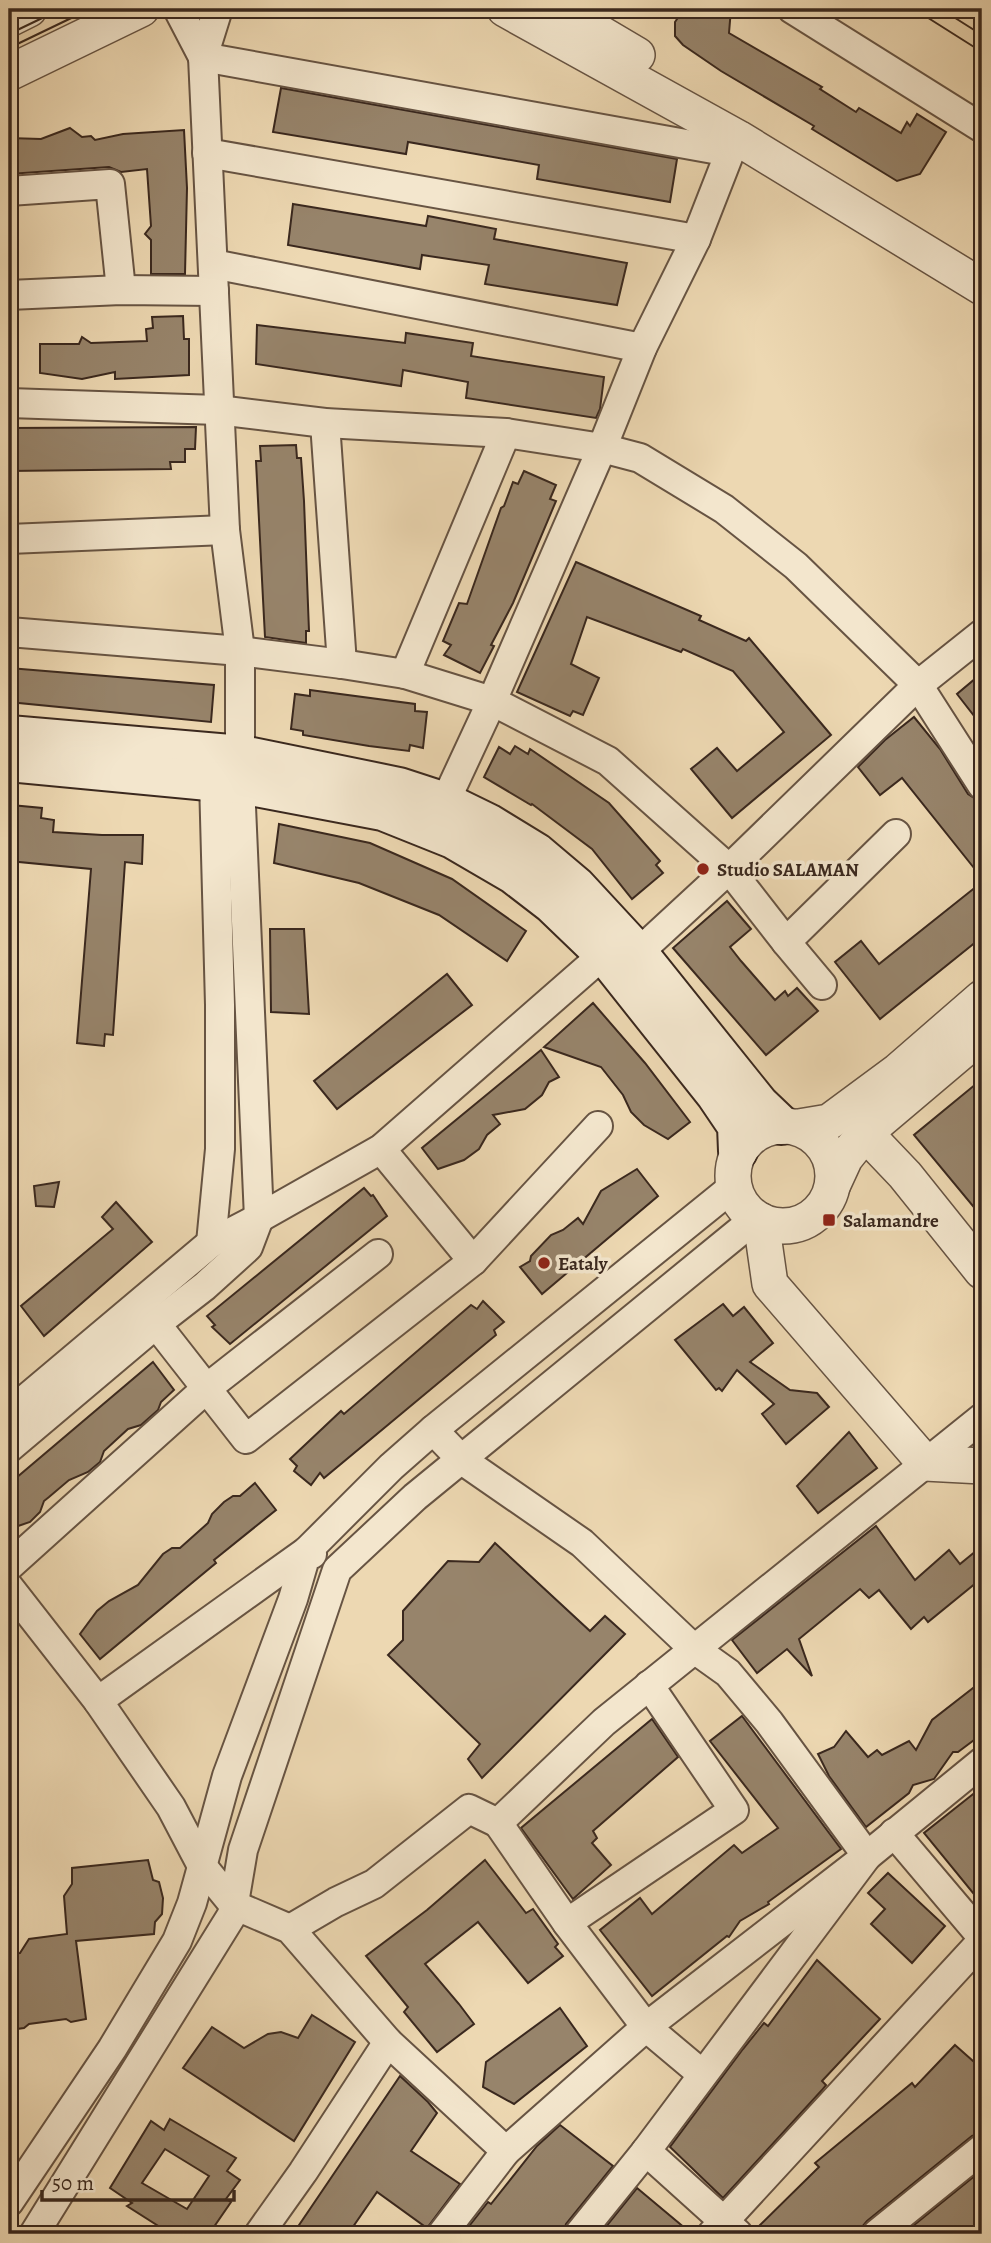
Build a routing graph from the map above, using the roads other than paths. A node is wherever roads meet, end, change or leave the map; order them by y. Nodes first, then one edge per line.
1 (29, 9) edge
2 (141, 9) edge
3 (178, 9) edge
4 (218, 9) edge
5 (505, 9) edge
6 (559, 9) edge
7 (792, 9) edge
8 (9, 19) edge
9 (203, 57) junction
10 (9, 73) edge
11 (982, 128) edge
12 (734, 145) junction
13 (207, 152) junction
14 (9, 191) edge
15 (696, 239) junction
16 (982, 261) edge
17 (214, 277) junction
18 (982, 287) edge
19 (121, 290) junction
20 (9, 295) edge
21 (642, 348) junction
22 (9, 402) edge
23 (218, 410) junction
24 (326, 423) junction
25 (506, 433) junction
26 (602, 448) junction
27 (225, 530) junction
28 (9, 539) edge
29 (9, 632) edge
30 (982, 634) edge
31 (240, 652) junction
32 (342, 664) junction
33 (405, 674) junction
34 (918, 685) junction
35 (492, 701) junction
36 (9, 735) edge
37 (9, 762) edge
38 (232, 773) junction
39 (981, 780) edge
40 (445, 802) junction
41 (896, 834) dead end
42 (729, 869) junction
43 (786, 942) junction
44 (621, 954) junction
45 (822, 985) dead end
46 (982, 998) edge
47 (982, 1034) edge
48 (598, 1126) dead end
49 (790, 1126) junction
50 (866, 1133) junction
51 (381, 1149) junction
52 (736, 1169) junction
53 (833, 1184) junction
54 (259, 1219) junction
55 (758, 1220) junction
56 (211, 1243) junction
57 (378, 1254) dead end
58 (473, 1261) junction
59 (982, 1271) edge
60 (156, 1324) junction
61 (207, 1388) junction
62 (9, 1413) edge
63 (982, 1418) edge
64 (433, 1430) junction
65 (9, 1448) edge
66 (462, 1460) junction
67 (925, 1464) junction
68 (982, 1466) edge
69 (307, 1551) junction
70 (9, 1566) edge
71 (337, 1570) junction
72 (9, 1587) edge
73 (694, 1648) junction
74 (649, 1685) junction
75 (98, 1701) junction
76 (982, 1762) edge
77 (498, 1823) junction
78 (894, 1833) junction
79 (867, 1856) junction
80 (202, 1866) junction
81 (234, 1905) junction
82 (566, 1923) junction
83 (290, 1929) junction
84 (982, 1939) edge
85 (646, 2028) junction
86 (388, 2042) junction
87 (702, 2074) junction
88 (982, 2149) edge
89 (506, 2151) junction
90 (646, 2151) junction
91 (9, 2202) edge
92 (724, 2230) edge
93 (34, 2234) edge
94 (259, 2234) edge
95 (442, 2234) edge
96 (579, 2234) edge
97 (877, 2234) edge

1 - 8 street
2 - 10 street
3 - 9 street
4 - 9 street
5 - 12 street
6 - 16 street
7 - 11 street
9 - 12 street
9 - 13 street
12 - 15 street
12 - 18 street
13 - 15 street
13 - 17 street
14 - 19 street
15 - 21 street
17 - 19 street
17 - 21 street
17 - 23 street
19 - 20 street
21 - 26 street
22 - 23 street
23 - 24 street
23 - 27 street
24 - 25 street
24 - 32 street
25 - 26 street
25 - 33 street
26 - 34 street
26 - 35 street
27 - 28 street
27 - 31 street
29 - 31 street
30 - 34 street
31 - 32 street
31 - 38 street
32 - 33 street
33 - 35 street
34 - 39 street
34 - 42 street
35 - 40 street
35 - 42 street
36 - 38 main road
37 - 38 main road
38 - 40 main road
38 - 44 main road
38 - 54 street
38 - 56 street
40 - 44 main road
41 - 43 street
42 - 43 street
42 - 44 street
43 - 45 street
44 - 49 main road
44 - 51 street
44 - 52 main road
46 - 49 street
47 - 50 street
48 - 58 street
49 - 52 street
49 - 53 street
50 - 53 street
50 - 59 street
51 - 54 street
51 - 58 street
52 - 55 street
52 - 64 street
53 - 55 street
54 - 56 street
54 - 60 street
55 - 66 street
55 - 67 street
56 - 62 street
57 - 61 street
58 - 61 street
60 - 61 street
60 - 65 street
61 - 70 street
63 - 67 street
64 - 66 street
64 - 69 street
66 - 71 street
66 - 73 street
67 - 68 street
67 - 73 street
69 - 71 street
69 - 75 street
69 - 80 street
71 - 81 street
72 - 75 street
73 - 74 street
73 - 79 street
74 - 77 street
74 - 82 street
75 - 80 street
76 - 78 street
77 - 82 street
77 - 83 street
78 - 79 street
78 - 84 street
79 - 85 street
79 - 87 street
80 - 81 street
80 - 91 street
81 - 83 street
81 - 93 street
82 - 85 street
83 - 86 street
84 - 92 street
85 - 87 street
85 - 89 street
86 - 89 street
86 - 94 street
87 - 90 street
88 - 97 street
89 - 95 street
90 - 92 street
90 - 96 street

